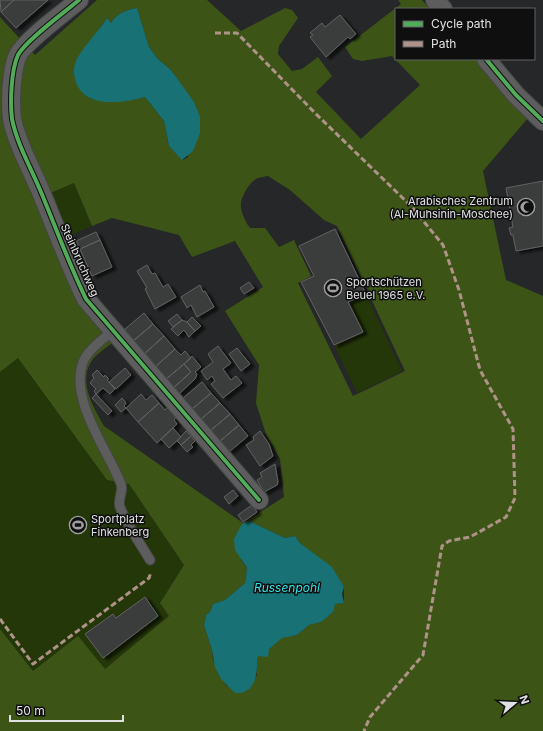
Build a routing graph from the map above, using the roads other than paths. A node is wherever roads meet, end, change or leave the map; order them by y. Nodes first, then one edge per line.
1 (79, 0) edge
2 (435, 0) edge
3 (442, 8) edge
4 (487, 60) edge
5 (543, 121) edge
6 (112, 331) junction
7 (258, 500) dead end
8 (150, 560) dead end

1 - 6 street, Steinbruchweg
2 - 3 street
4 - 5 street
6 - 7 street, Steinbruchweg
6 - 8 lane

